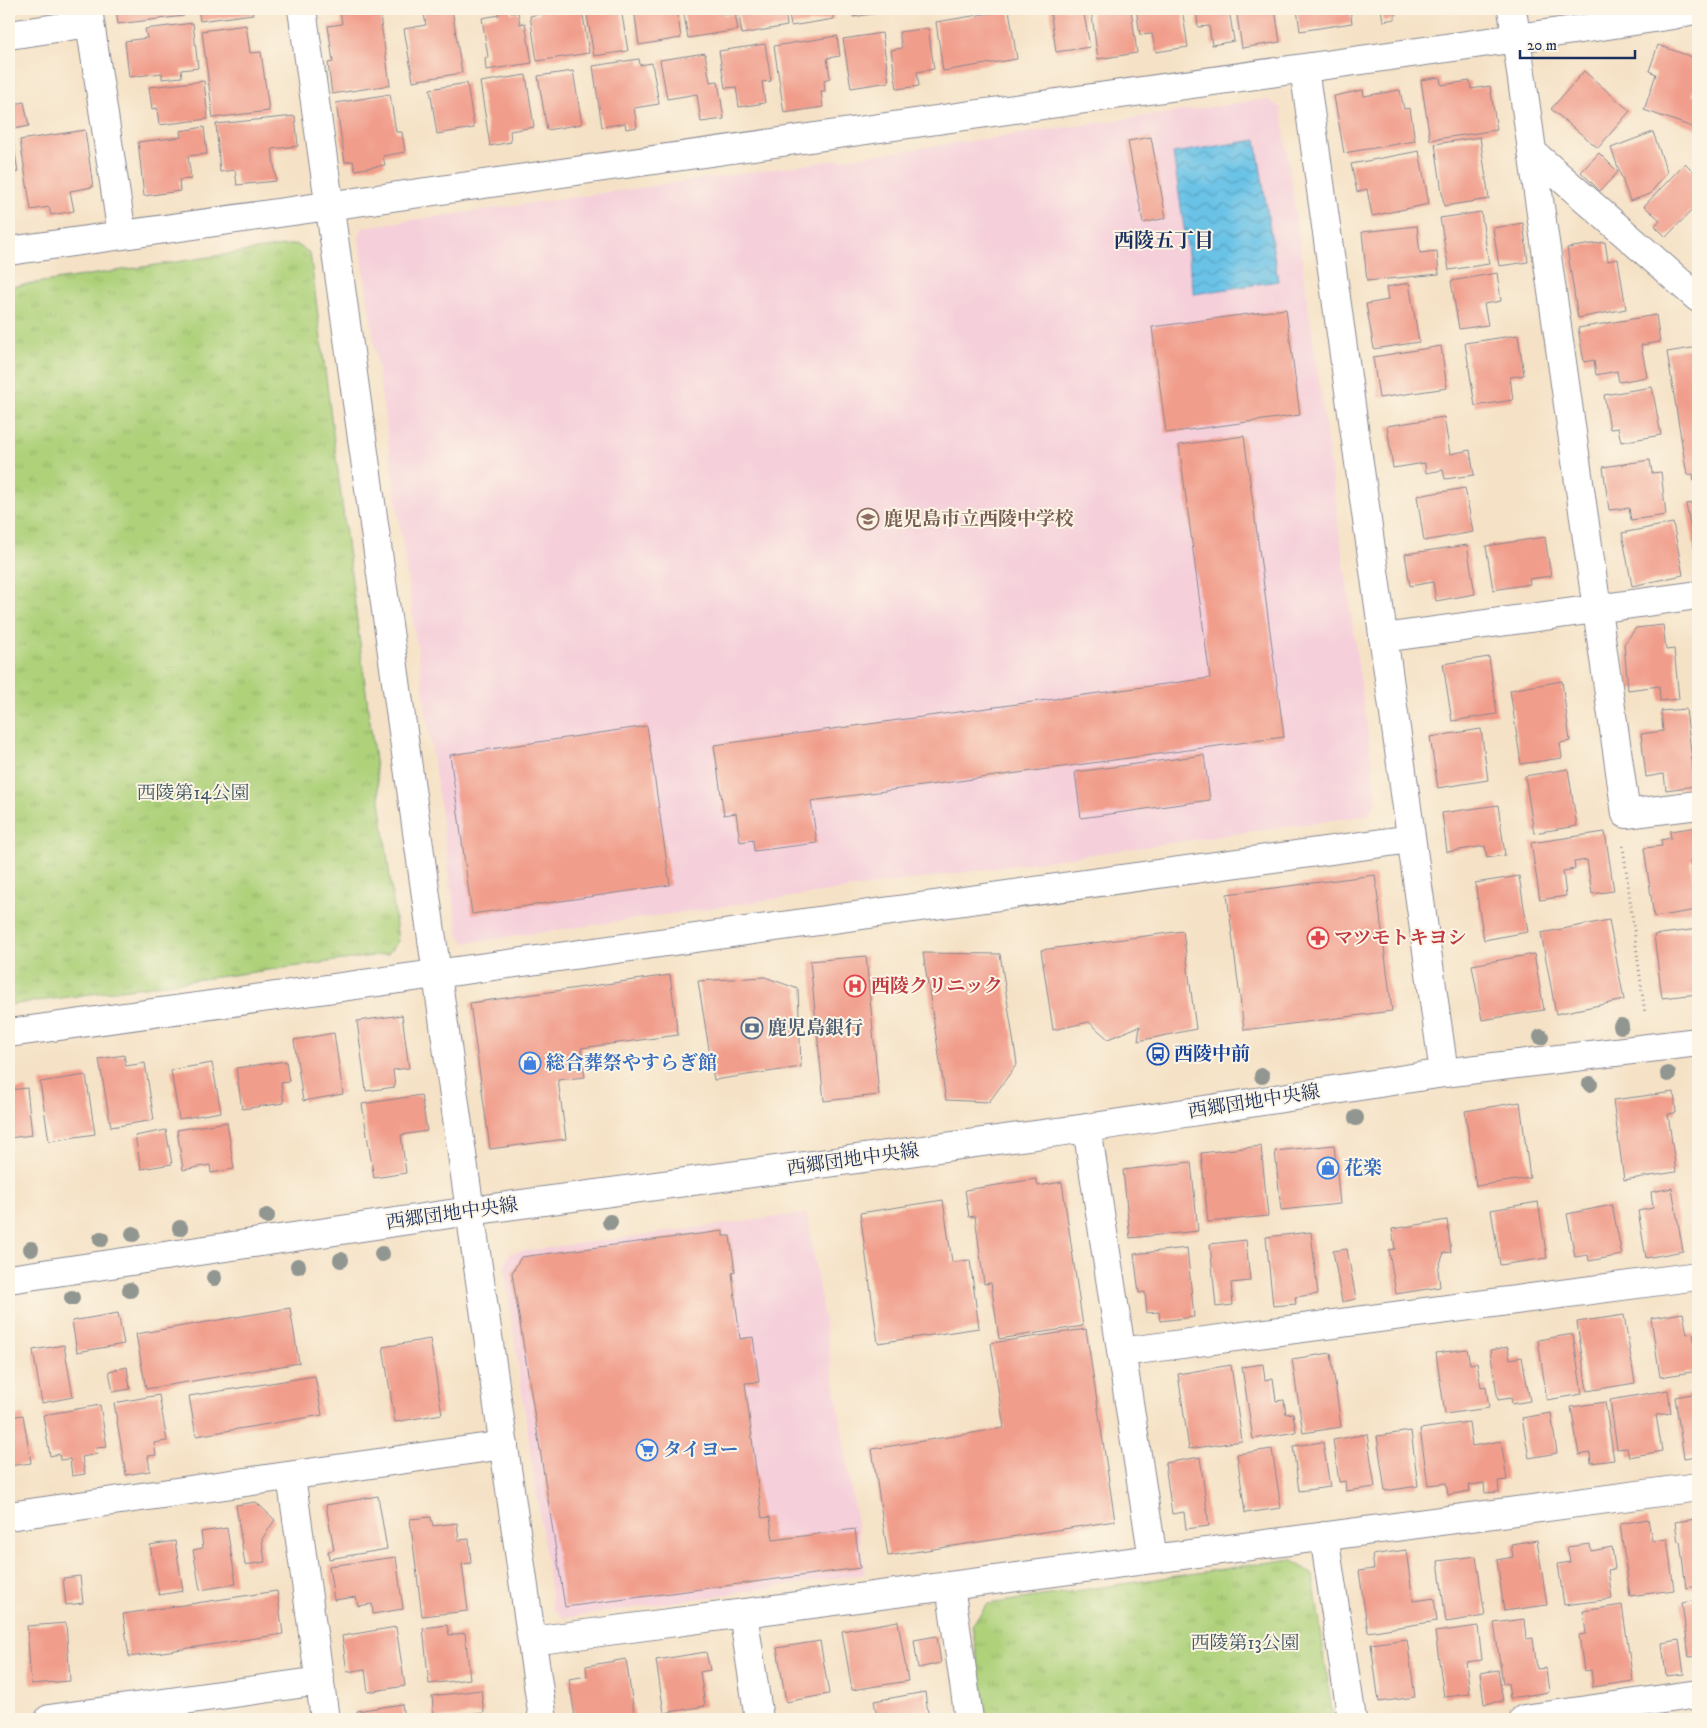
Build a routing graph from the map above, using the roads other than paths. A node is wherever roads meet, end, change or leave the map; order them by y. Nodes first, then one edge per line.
1 (302, 9) edge
2 (1512, 9) edge
3 (89, 16) edge
4 (1692, 18) edge
5 (9, 35) edge
6 (1516, 38) junction
7 (1304, 68) junction
8 (1532, 152) junction
9 (330, 206) junction
10 (122, 235) junction
11 (9, 251) edge
12 (1698, 298) edge
13 (1698, 595) edge
14 (1597, 609) junction
15 (1383, 638) junction
16 (1698, 805) edge
17 (1411, 839) junction
18 (437, 973) junction
19 (9, 1033) edge
20 (1698, 1042) edge
21 (1444, 1073) junction
22 (1087, 1128) junction
23 (470, 1211) junction
24 (1698, 1276) edge
25 (9, 1279) edge
26 (1121, 1352) junction
27 (504, 1445) junction
28 (291, 1476) junction
29 (1698, 1487) edge
30 (9, 1516) edge
31 (1324, 1536) junction
32 (1152, 1559) junction
33 (950, 1586) junction
34 (743, 1613) junction
35 (532, 1641) junction
36 (320, 1681) junction
37 (1698, 1694) edge
38 (49, 1719) edge
39 (325, 1719) edge
40 (543, 1719) edge
41 (759, 1719) edge
42 (969, 1719) edge
43 (1352, 1719) edge
44 (1524, 1719) edge

1 - 9 street
2 - 6 street
3 - 5 street
3 - 10 street
4 - 6 street
6 - 7 street
6 - 8 street
7 - 9 street
7 - 15 street
8 - 12 street
8 - 14 street
9 - 10 street
9 - 18 street
10 - 11 street
13 - 14 street
14 - 15 street
14 - 16 street
15 - 17 street
17 - 18 street
17 - 21 street
18 - 19 street
18 - 23 street
20 - 21 street, 西郷団地中央線
21 - 22 street, 西郷団地中央線
22 - 23 street, 西郷団地中央線
22 - 26 street
23 - 25 street, 西郷団地中央線
23 - 27 street
24 - 26 street
26 - 32 street
27 - 28 street
27 - 35 street
28 - 30 street
28 - 36 street
29 - 31 street
31 - 32 street
31 - 43 street
32 - 33 street
33 - 34 street
33 - 42 street
34 - 35 street
34 - 41 street
35 - 40 street
36 - 38 street
36 - 39 street
37 - 44 street

